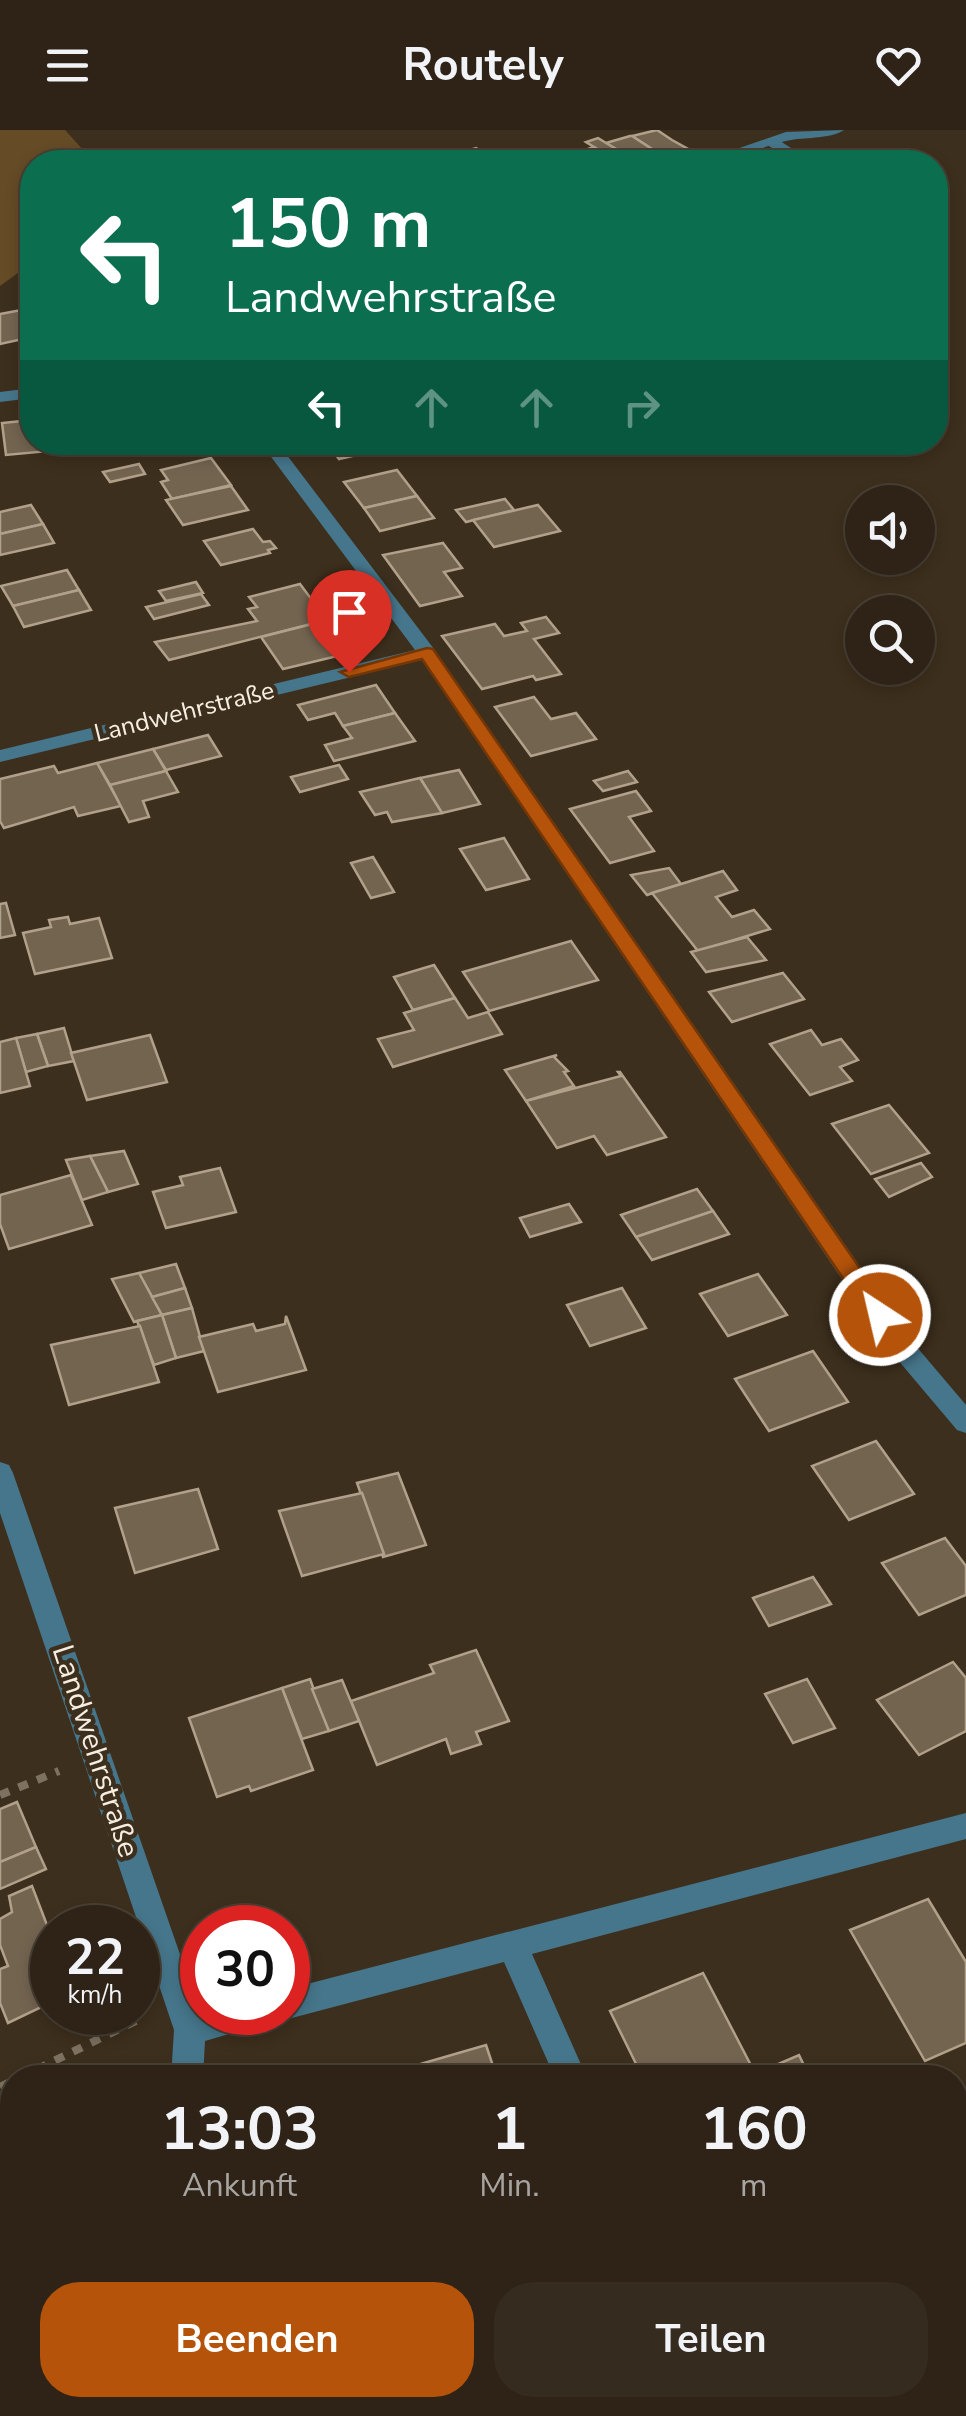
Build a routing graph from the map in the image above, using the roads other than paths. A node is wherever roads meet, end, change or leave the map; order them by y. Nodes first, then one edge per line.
1 (838, 130) edge
2 (779, 136) edge
3 (740, 150) edge
4 (278, 455) edge
5 (427, 653) junction
6 (0, 756) edge
7 (966, 1423) edge
8 (1, 1478) edge
9 (966, 1826) edge
10 (512, 1945) junction
11 (310, 1998) edge
12 (180, 2000) edge
13 (186, 2035) edge
14 (187, 2065) edge
15 (565, 2065) edge

1 - 2 street
2 - 3 street
4 - 5 street
5 - 6 street, Landwehrstraße
5 - 7 street
8 - 12 street, Landwehrstraße
9 - 10 street
10 - 11 street
10 - 15 street
13 - 14 street, Landwehrstraße

